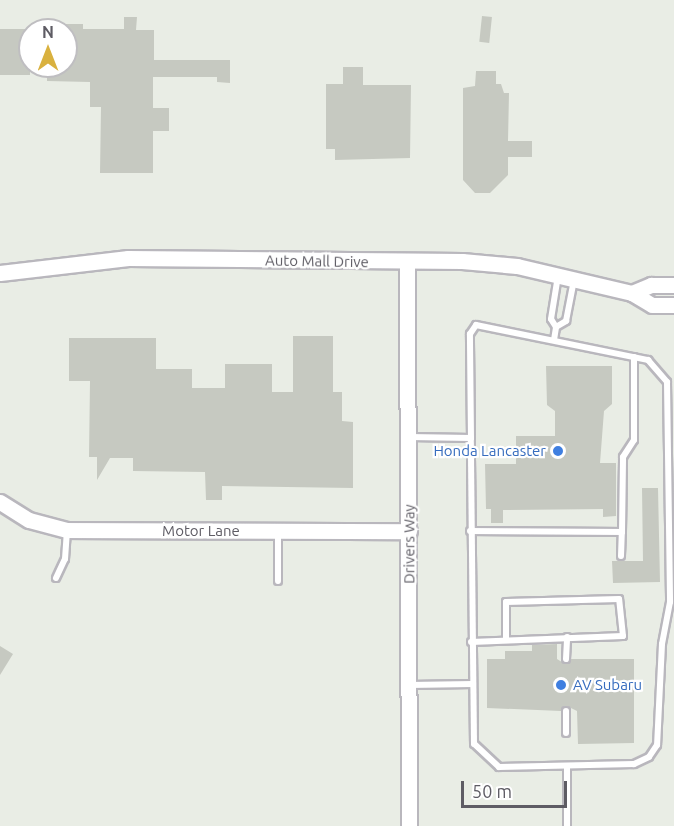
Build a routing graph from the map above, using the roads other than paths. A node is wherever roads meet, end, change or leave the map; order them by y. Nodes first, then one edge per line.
1 (407, 262) junction
2 (0, 273) edge
3 (558, 276) junction
4 (574, 279) junction
5 (674, 285) edge
6 (632, 293) junction
7 (674, 305) edge
8 (556, 327) junction
9 (554, 340) junction
10 (634, 357) junction
11 (408, 437) junction
12 (471, 438) junction
13 (0, 502) edge
14 (671, 502) edge
15 (67, 530) junction
16 (278, 531) junction
17 (409, 531) junction
18 (470, 531) junction
19 (622, 532) junction
20 (621, 556) dead end
21 (56, 578) dead end
22 (278, 581) dead end
23 (672, 602) edge
24 (567, 637) junction
25 (506, 639) junction
26 (471, 642) junction
27 (566, 659) dead end
28 (473, 684) junction
29 (409, 685) junction
30 (566, 711) dead end
31 (566, 733) dead end
32 (567, 767) junction
33 (409, 826) edge
34 (567, 826) edge

1 - 2 street, Auto Mall Drive
1 - 3 street, Auto Mall Drive
1 - 11 street, Drivers Way
3 - 4 street, Auto Mall Drive
3 - 8 lane
4 - 6 street, Auto Mall Drive
4 - 8 lane
5 - 6 street, Auto Mall Drive
6 - 7 street, Auto Mall Drive
8 - 9 lane
9 - 10 lane
9 - 12 lane
10 - 14 lane
10 - 19 lane
11 - 12 lane
11 - 17 street, Drivers Way
12 - 18 lane
13 - 15 street, Motor Lane
14 - 23 lane
15 - 16 street, Motor Lane
15 - 21 lane
16 - 17 street, Motor Lane
16 - 22 lane
17 - 29 street, Drivers Way
18 - 19 lane
18 - 26 lane
19 - 20 lane
23 - 32 lane
24 - 25 lane
24 - 25 lane
24 - 27 lane
25 - 26 lane
26 - 28 lane
28 - 29 lane
28 - 32 lane
29 - 33 street, Drivers Way
30 - 31 lane
32 - 34 lane

